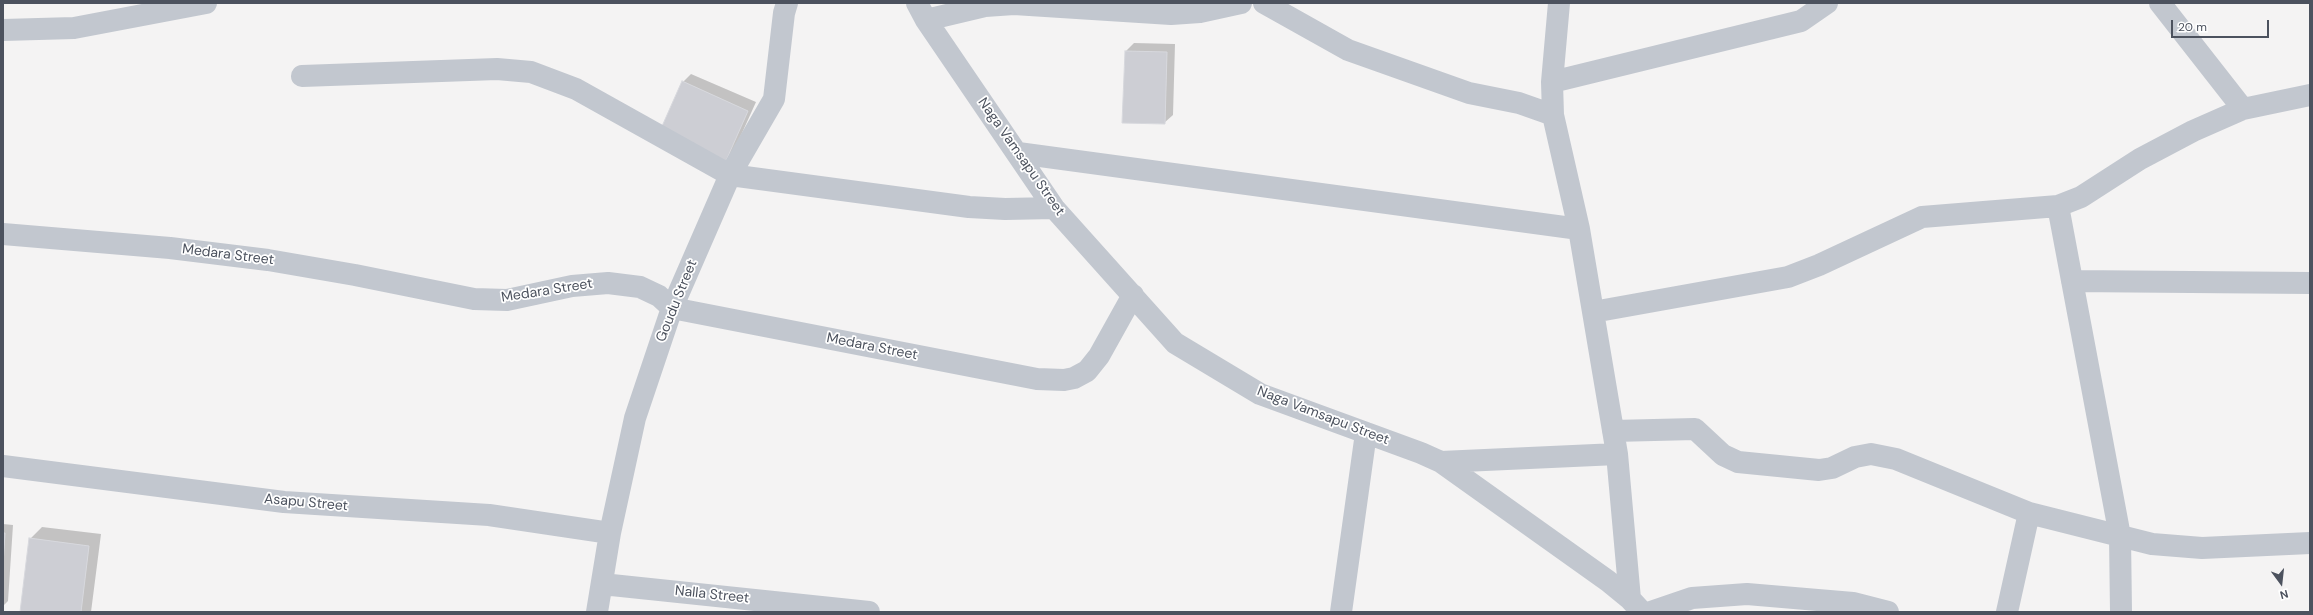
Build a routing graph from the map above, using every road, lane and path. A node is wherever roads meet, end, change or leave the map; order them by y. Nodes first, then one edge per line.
1 (206, 3) edge
2 (787, 3) edge
3 (1241, 3) edge
4 (1264, 3) edge
5 (1559, 3) edge
6 (1826, 3) edge
7 (2160, 3) edge
8 (922, 12) edge
9 (3, 30) edge
10 (302, 76) dead end
11 (1552, 82) junction
12 (2310, 95) edge
13 (2243, 109) junction
14 (1553, 115) junction
15 (1018, 153) junction
16 (730, 175) junction
17 (2058, 206) junction
18 (1054, 208) junction
19 (1579, 229) junction
20 (3, 234) edge
21 (2072, 281) junction
22 (2310, 283) edge
23 (1133, 295) junction
24 (672, 308) junction
25 (1593, 312) junction
26 (1613, 431) junction
27 (1366, 433) junction
28 (1617, 454) junction
29 (1441, 462) junction
30 (3, 466) edge
31 (2029, 513) junction
32 (610, 533) junction
33 (2120, 536) junction
34 (2310, 543) edge
35 (602, 584) junction
36 (1636, 606) edge
37 (597, 612) edge
38 (869, 612) edge
39 (1341, 612) edge
40 (1651, 612) edge
41 (1888, 612) edge
42 (2007, 612) edge
43 (2121, 612) edge

1 - 9 street
2 - 16 street, Goudu Street
3 - 8 street
4 - 14 street
5 - 11 street
6 - 11 street
7 - 13 street
8 - 15 street, Naga Vamsapu Street
10 - 16 street
11 - 14 street
12 - 13 street
13 - 17 street
14 - 19 street
15 - 18 street, Naga Vamsapu Street
15 - 19 street
16 - 18 street
16 - 24 street, Goudu Street
17 - 21 street
17 - 25 street
18 - 23 street, Naga Vamsapu Street
19 - 25 street
20 - 24 street, Medara Street
21 - 22 street
21 - 33 street
23 - 24 street, Medara Street
23 - 27 street, Naga Vamsapu Street
24 - 32 street, Goudu Street
25 - 26 street
26 - 28 street
26 - 31 street
27 - 29 street, Naga Vamsapu Street
27 - 39 street
28 - 29 street
28 - 36 street
29 - 36 street, Naga Vamsapu Street
30 - 32 street, Asapu Street
31 - 33 street
31 - 42 street
32 - 35 street, Goudu Street
33 - 34 street
33 - 43 street
35 - 37 street, Goudu Street
35 - 38 street, Nalla Street
40 - 41 street

